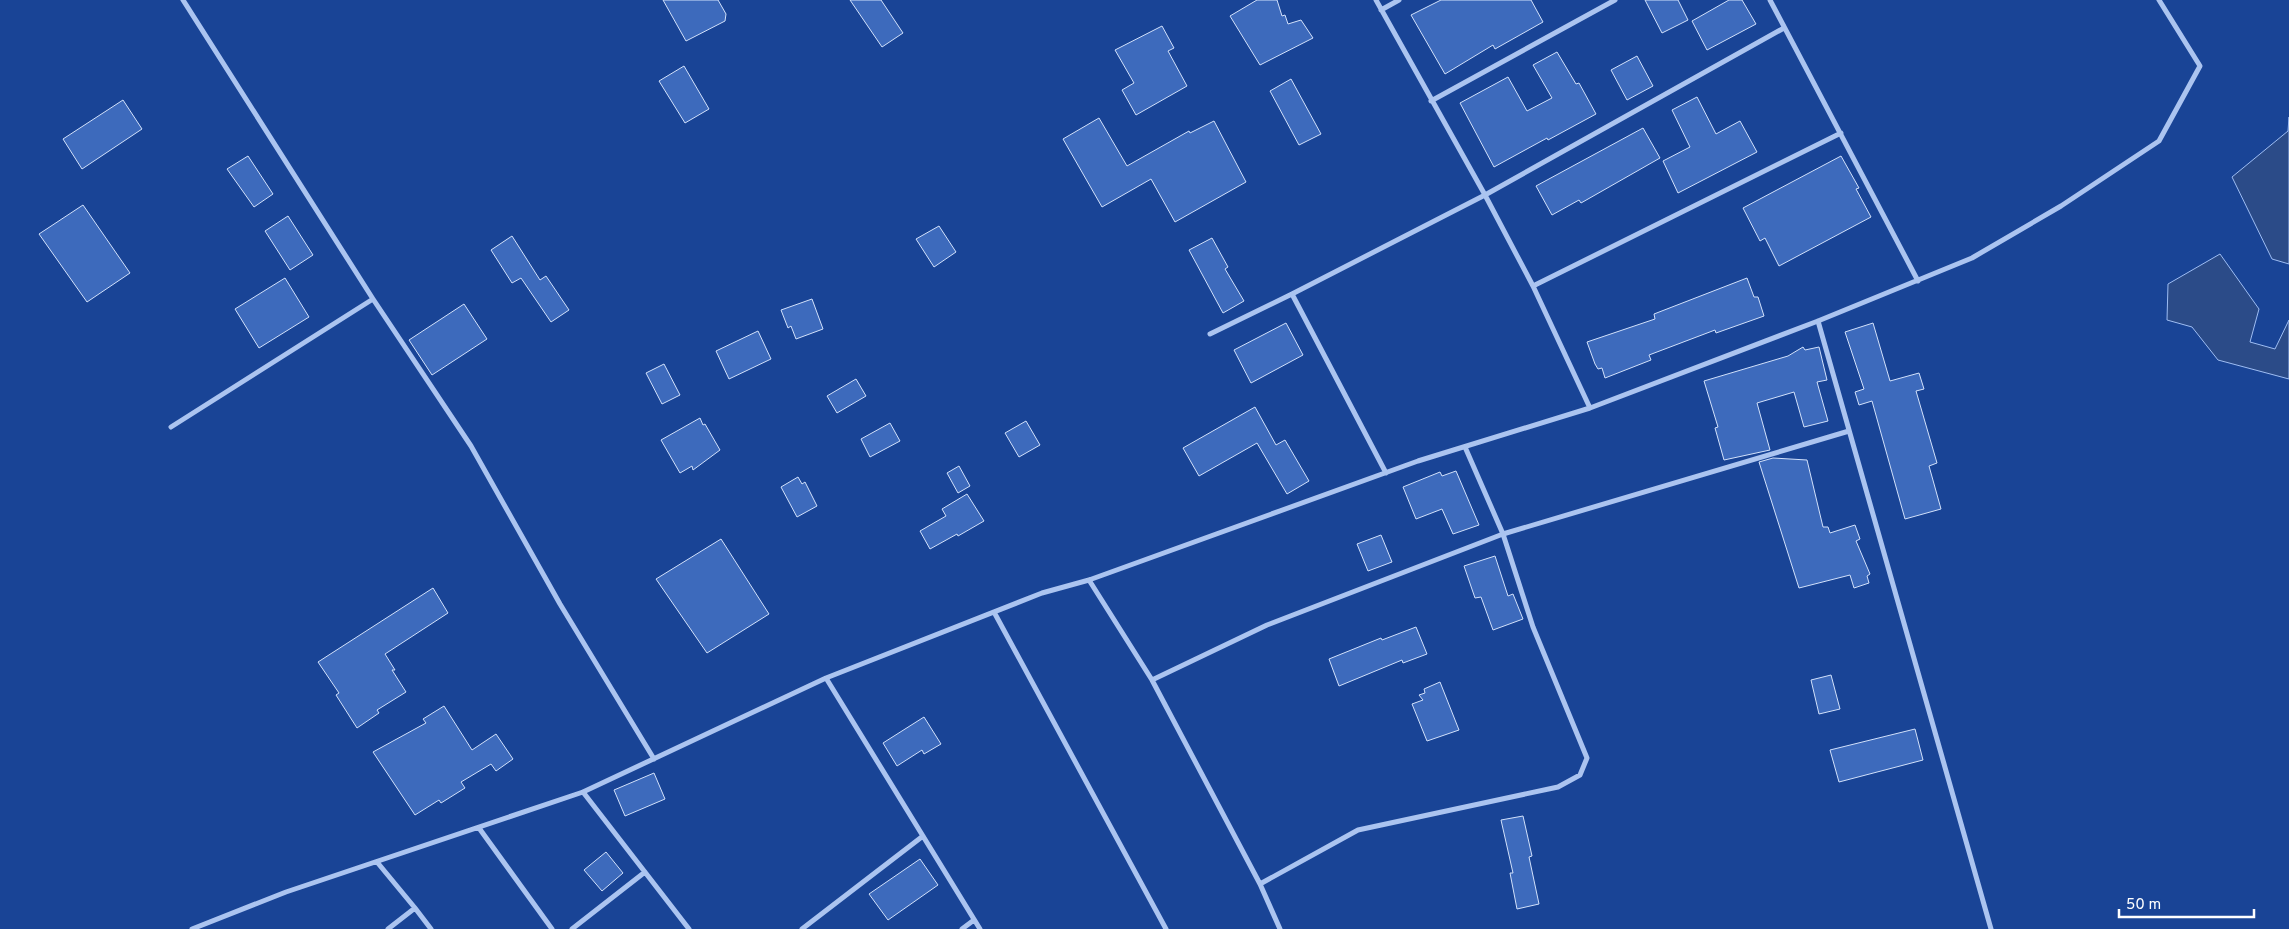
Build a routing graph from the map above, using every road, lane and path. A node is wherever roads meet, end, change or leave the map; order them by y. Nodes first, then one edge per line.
1 (183, 0) edge
2 (1376, 0) edge
3 (1399, 0) edge
4 (1615, 0) edge
5 (1770, 0) edge
6 (2159, 0) edge
7 (1381, 10) junction
8 (1784, 28) junction
9 (1431, 101) junction
10 (1841, 133) junction
11 (1485, 195) junction
12 (1918, 281) junction
13 (1533, 286) junction
14 (1292, 294) junction
15 (373, 299) junction
16 (1818, 321) junction
17 (1210, 334) dead end
18 (1590, 408) junction
19 (171, 427) dead end
20 (1849, 431) junction
21 (1465, 447) junction
22 (1386, 472) junction
23 (1503, 534) junction
24 (1089, 580) junction
25 (994, 612) junction
26 (826, 678) junction
27 (1152, 680) junction
28 (654, 759) junction
29 (584, 792) junction
30 (479, 828) junction
31 (923, 836) junction
32 (376, 862) junction
33 (645, 872) junction
34 (1260, 884) junction
35 (415, 908) junction
36 (974, 920) junction
37 (192, 929) edge
38 (388, 929) edge
39 (431, 929) edge
40 (552, 929) edge
41 (572, 929) edge
42 (689, 929) edge
43 (802, 929) edge
44 (962, 929) edge
45 (980, 929) edge
46 (1166, 929) edge
47 (1280, 929) edge
48 (1990, 929) edge

1 - 15 street
2 - 7 street
3 - 7 street
4 - 9 street
5 - 8 street
6 - 12 street
7 - 9 street
8 - 10 street
8 - 11 street
9 - 11 street
10 - 12 street
10 - 13 street
11 - 13 street
11 - 14 street
12 - 16 street
13 - 18 street
14 - 17 street
14 - 22 street
15 - 19 street
15 - 28 street
16 - 18 street
16 - 20 street
18 - 21 street
20 - 23 street
20 - 48 street
21 - 22 street
21 - 23 street
22 - 24 street
23 - 27 street
23 - 34 street
24 - 25 street
24 - 27 street
25 - 26 street
25 - 46 street
26 - 28 street
26 - 31 street
27 - 34 street
28 - 29 street
29 - 30 street
29 - 33 street
30 - 32 street
30 - 40 street
31 - 36 street
31 - 43 street
32 - 35 street
32 - 37 street
33 - 41 street
33 - 42 street
34 - 47 street
35 - 38 street
35 - 39 street
36 - 44 street
36 - 45 street

